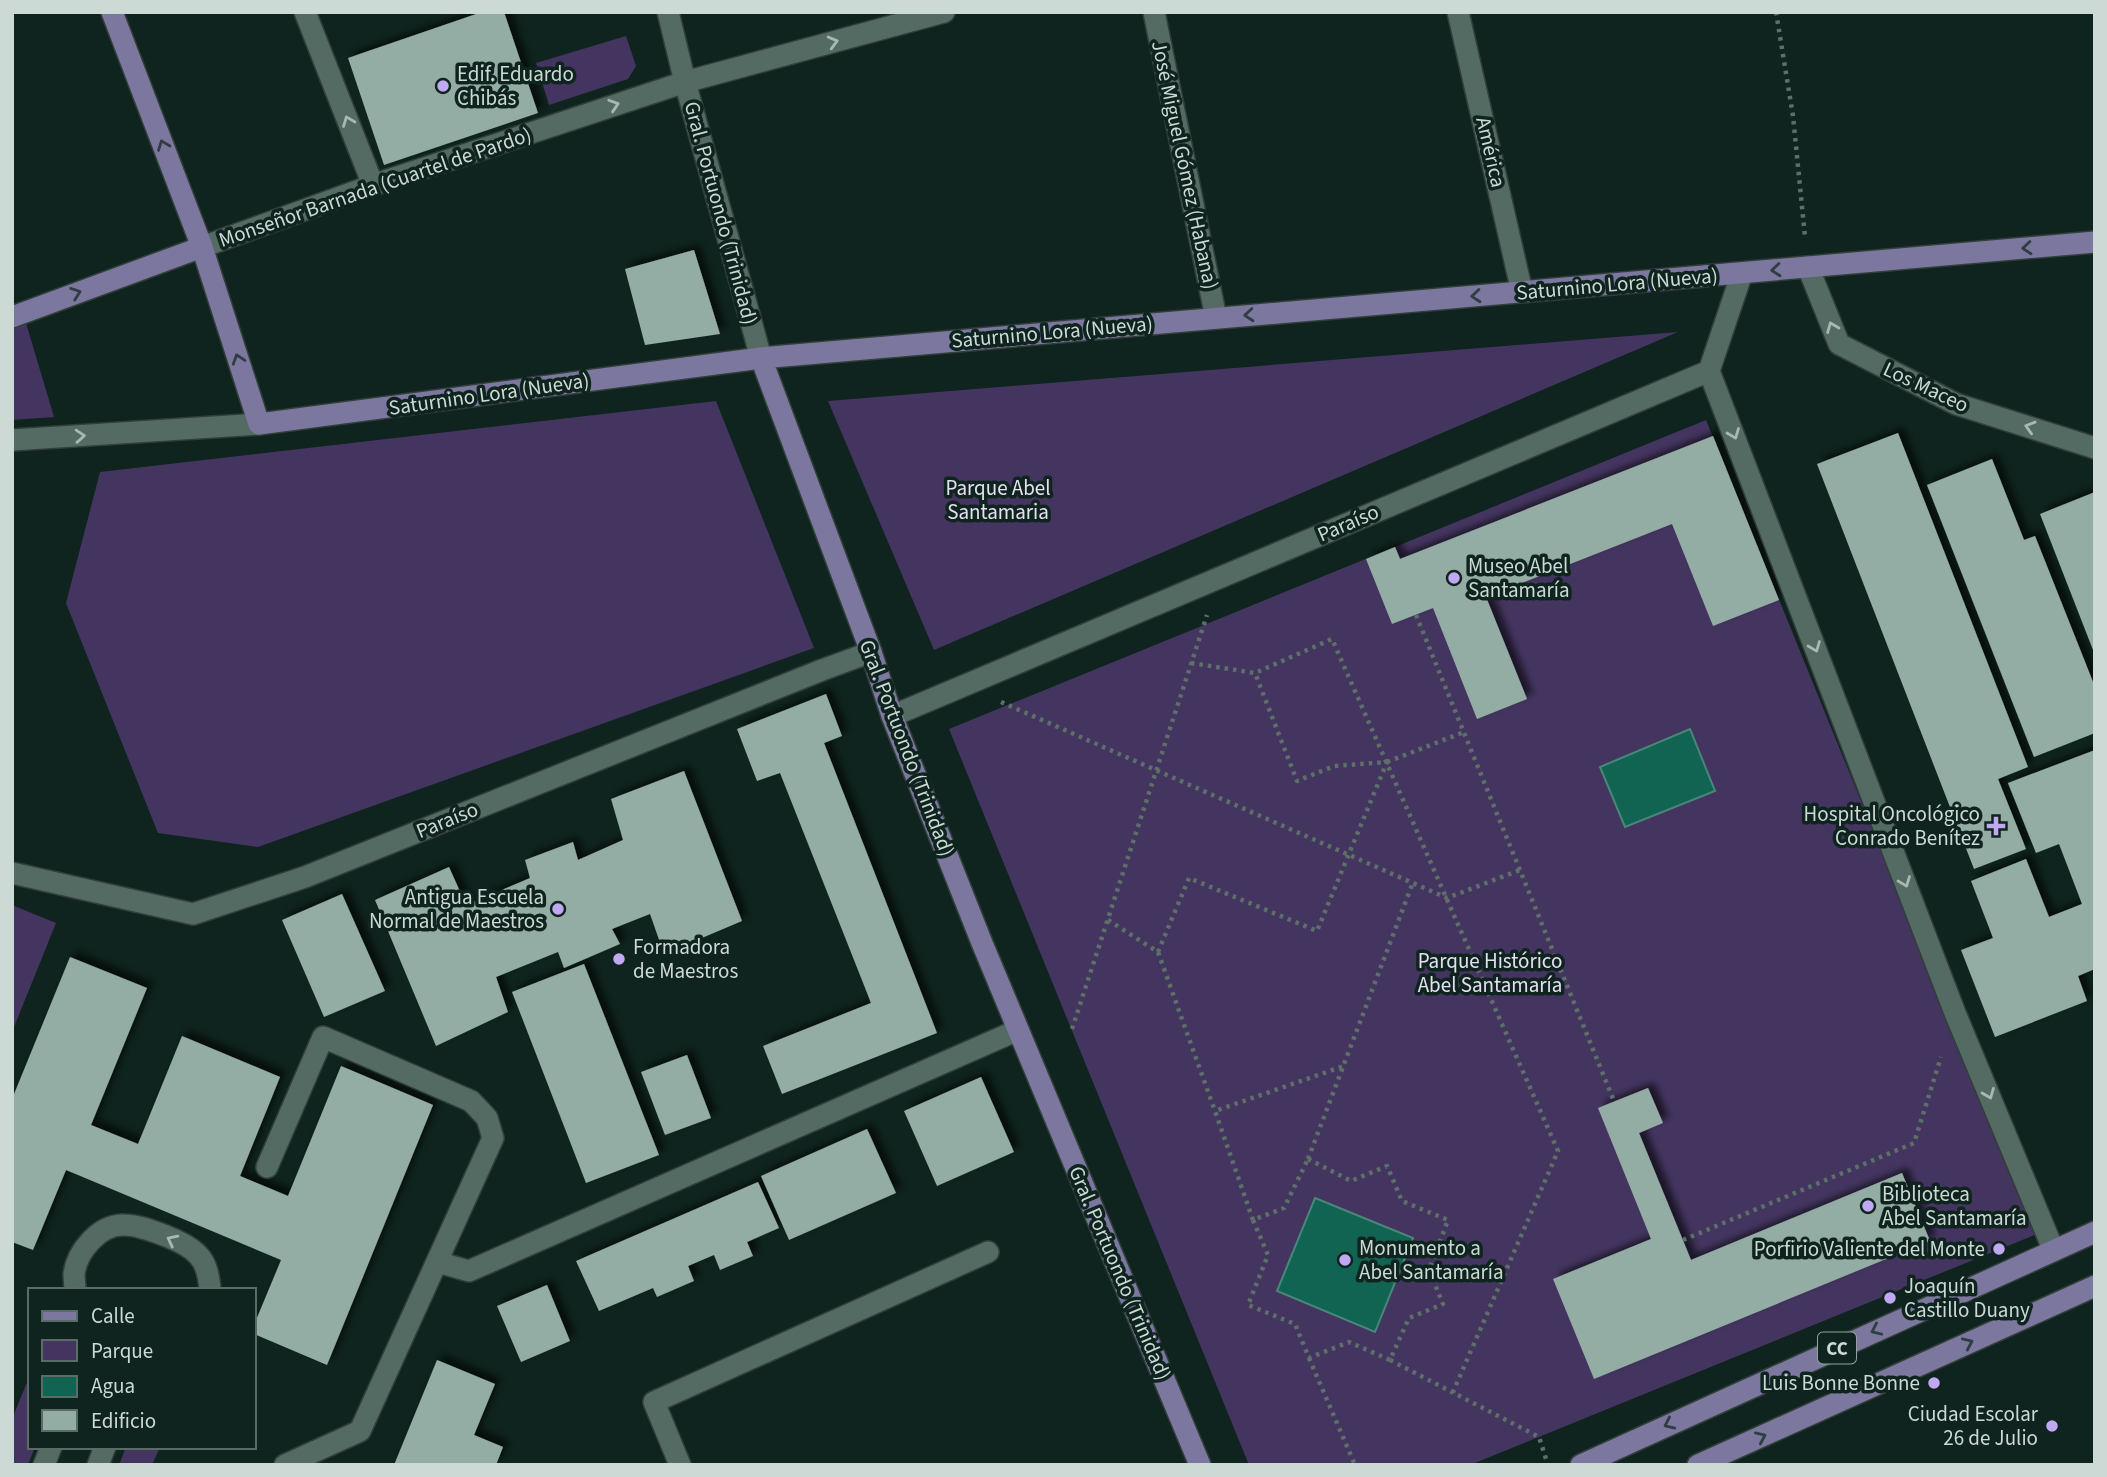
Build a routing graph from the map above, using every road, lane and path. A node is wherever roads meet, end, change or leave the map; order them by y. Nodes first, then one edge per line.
1 (112, 12) edge
2 (305, 12) edge
3 (668, 12) edge
4 (944, 12) edge
5 (1154, 12) edge
6 (1458, 12) edge
7 (1776, 12) edge
8 (685, 82) junction
9 (373, 185) junction
10 (2095, 242) edge
11 (202, 247) junction
12 (1808, 267) junction
13 (1742, 273) junction
14 (1522, 292) junction
15 (12, 317) edge
16 (1216, 318) junction
17 (761, 358) junction
18 (1709, 371) junction
19 (259, 424) junction
20 (12, 440) edge
21 (2095, 448) edge
22 (1220, 577) junction
23 (1416, 615) dead end
24 (871, 652) junction
25 (1191, 663) junction
26 (1255, 673) junction
27 (966, 684) junction
28 (892, 716) junction
29 (1464, 732) junction
30 (1387, 762) junction
31 (1157, 769) junction
32 (1348, 855) junction
33 (1520, 870) junction
34 (12, 873) edge
35 (1412, 885) junction
36 (1447, 898) junction
37 (1108, 920) junction
38 (1158, 952) junction
39 (1955, 1013) junction
40 (1018, 1030) junction
41 (1072, 1030) dead end
42 (1344, 1066) junction
43 (1614, 1101) dead end
44 (1215, 1111) junction
45 (1308, 1159) junction
46 (267, 1167) dead end
47 (1253, 1220) junction
48 (2095, 1232) edge
49 (1683, 1240) dead end
50 (2053, 1250) junction
51 (988, 1252) dead end
52 (437, 1262) junction
53 (2095, 1286) edge
54 (75, 1288) edge
55 (210, 1288) edge
56 (1309, 1358) junction
57 (1390, 1360) junction
58 (1452, 1392) junction
59 (285, 1465) edge
60 (680, 1465) edge
61 (1200, 1465) edge
62 (1355, 1465) edge
63 (1548, 1465) edge
64 (1581, 1465) edge
65 (1698, 1465) edge

11 -> 1 main road
9 -> 2 street
3 - 8 street, Gral. Portuondo (Trinidad)
8 -> 4 street, Monseñor Barnada (Cuartel de Pardo)
5 - 16 street, José Miguel Gómez (Habana)
6 - 14 street, América
7 - 12 path
9 -> 8 street, Monseñor Barnada (Cuartel de Pardo)
8 - 17 street, Gral. Portuondo (Trinidad)
9 - 11 street, Monseñor Barnada (Cuartel de Pardo)
10 -> 12 main road, Saturnino Lora (Nueva)
15 -> 11 main road, Monseñor Barnada (Cuartel de Pardo)
19 -> 11 main road
12 -> 13 main road, Saturnino Lora (Nueva)
21 -> 12 street, Los Maceo
13 - 14 main road, Saturnino Lora (Nueva)
13 - 18 street
14 -> 16 main road, Saturnino Lora (Nueva)
16 - 17 main road, Saturnino Lora (Nueva)
17 - 19 main road, Saturnino Lora (Nueva)
17 - 24 main road, Gral. Portuondo (Trinidad)
18 - 22 street, Paraíso
18 -> 39 street
20 -> 19 street, Saturnino Lora (Nueva)
22 - 25 path
22 - 27 street, Paraíso
23 - 29 path
24 - 28 main road, Gral. Portuondo (Trinidad)
24 - 34 street, Paraíso
25 - 26 path
25 - 31 path
26 - 30 path
26 - 30 path
27 - 28 street, Paraíso
27 - 31 path
28 - 40 main road, Gral. Portuondo (Trinidad)
29 - 30 path
29 - 33 path
30 - 32 path
30 - 36 path
31 - 32 path
31 - 37 path
32 - 35 path
32 - 38 path
33 - 36 path
33 - 43 path
35 - 36 path
35 - 42 path
36 - 58 path
37 - 38 path
37 - 41 path
38 - 44 path
39 - 49 path
39 -> 50 street
40 - 52 street
40 - 61 main road, Gral. Portuondo (Trinidad)
42 - 44 path
42 - 45 path
44 - 47 path
45 - 47 path
45 - 57 path
46 - 52 street
47 - 56 path
48 - 50 main road, CC
50 -> 64 main road, CC
51 - 60 street
52 - 59 street
65 -> 53 main road, CC
55 -> 54 street
56 - 57 path
56 - 62 path
57 - 58 path
58 - 63 path

